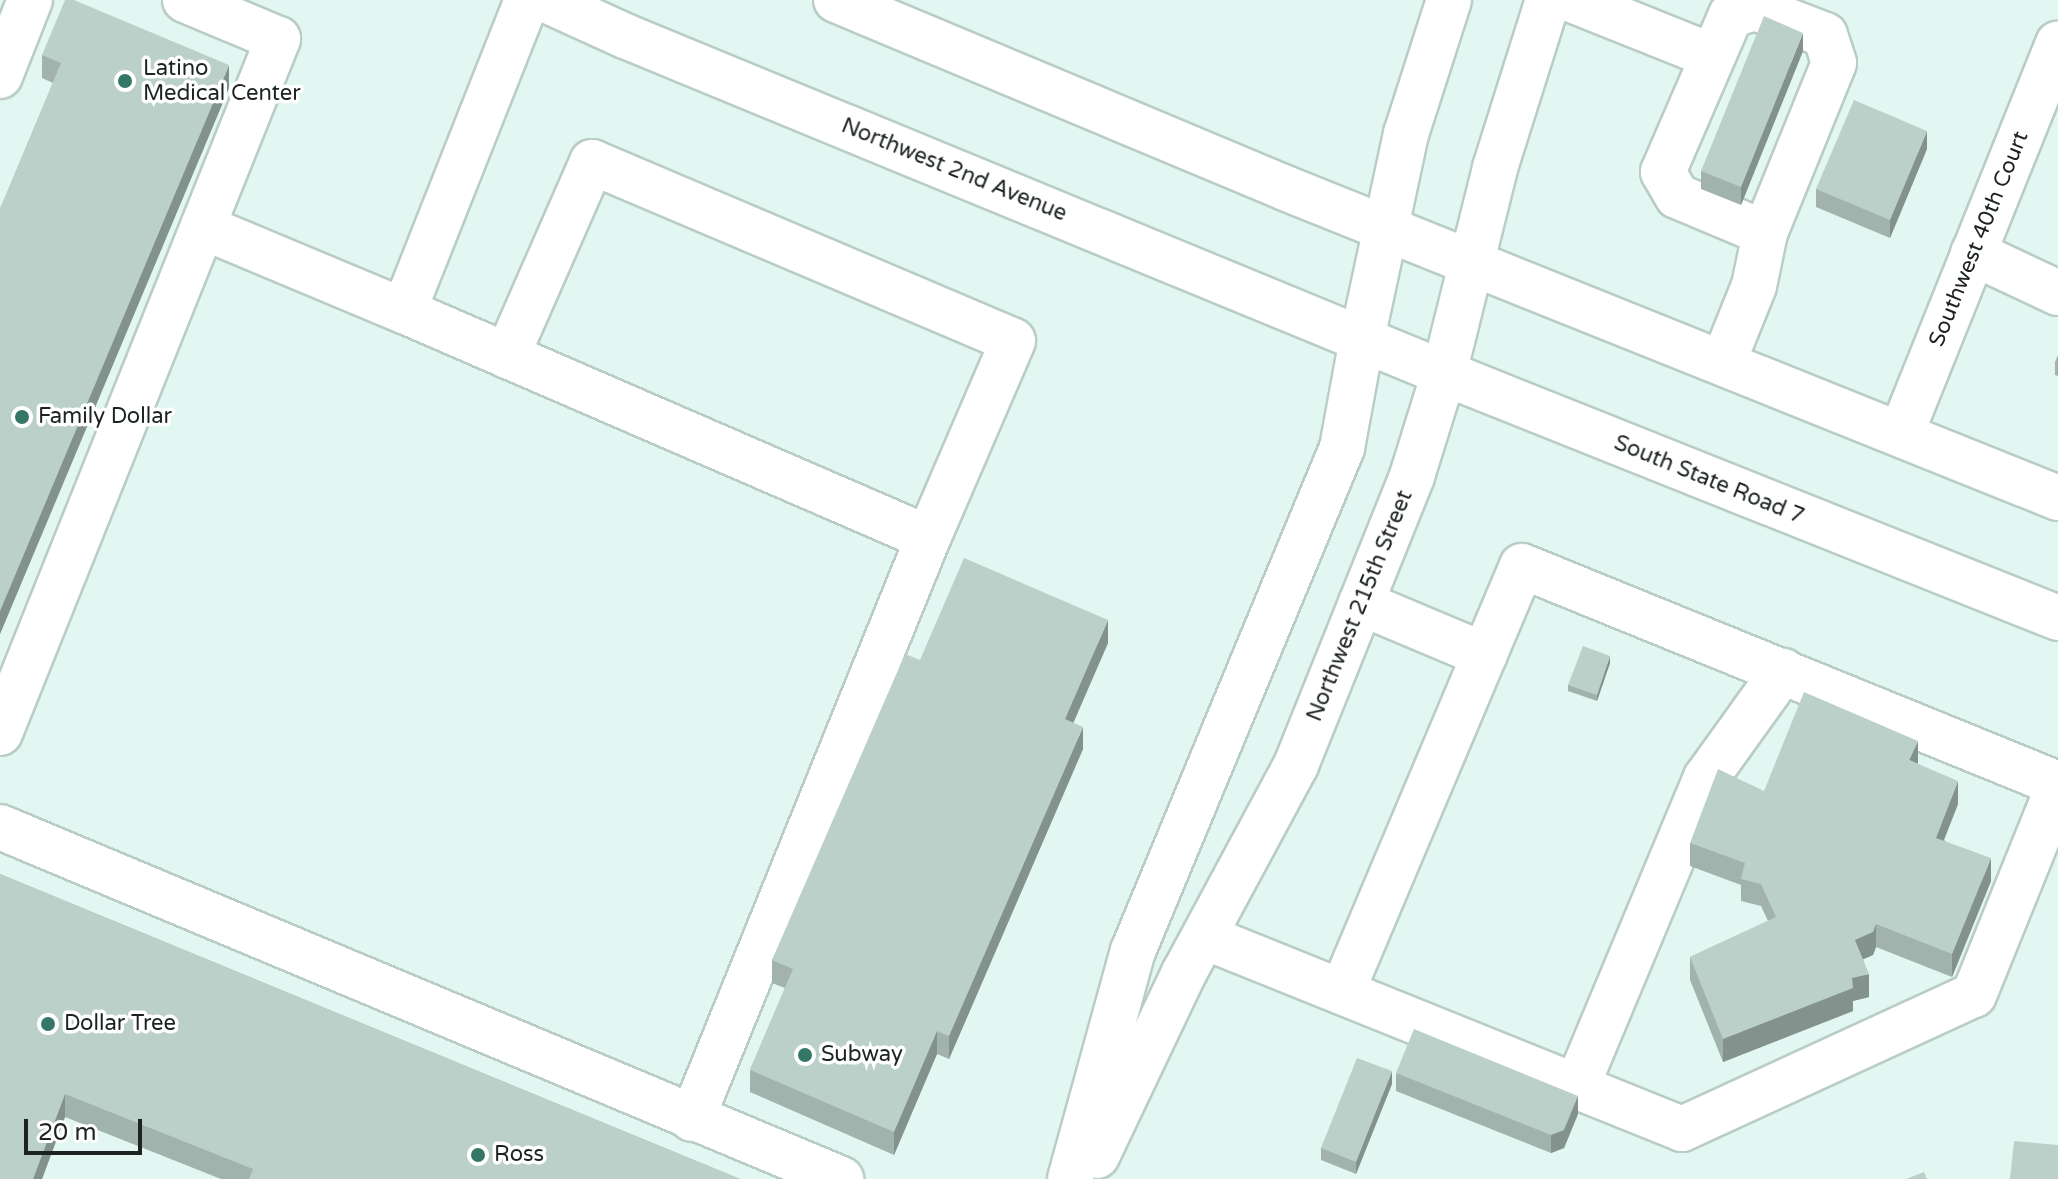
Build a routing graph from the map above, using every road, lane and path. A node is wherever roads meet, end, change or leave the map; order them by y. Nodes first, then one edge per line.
1 (30, 0) edge
2 (185, 0) edge
3 (527, 0) edge
4 (546, 0) edge
5 (836, 0) edge
6 (1449, 0) edge
7 (1548, 0) edge
8 (1572, 0) edge
9 (2058, 43) edge
10 (1712, 56) junction
11 (0, 76) edge
12 (203, 227) junction
13 (1386, 227) junction
14 (1765, 233) junction
15 (1973, 253) junction
16 (1471, 261) junction
17 (2058, 293) edge
18 (404, 311) junction
19 (1362, 339) junction
20 (507, 356) junction
21 (1723, 363) junction
22 (1444, 373) junction
23 (1901, 434) junction
24 (2058, 498) edge
25 (928, 538) junction
26 (1361, 603) junction
27 (2058, 618) edge
28 (1485, 655) junction
29 (1783, 671) junction
30 (0, 733) edge
31 (2058, 785) edge
32 (0, 827) edge
33 (1205, 937) junction
34 (1342, 992) junction
35 (1577, 1086) junction
36 (692, 1119) junction
37 (841, 1179) edge
38 (1070, 1179) edge
39 (1086, 1179) edge

1 - 11 main road
2 - 12 main road
3 - 18 main road
4 - 19 main road, Northwest 2nd Avenue
5 - 13 main road
6 - 13 main road
7 - 16 main road, Northwest 215th Street
8 - 10 main road
9 - 15 main road, Southwest 40th Court
10 - 14 main road
10 - 14 main road
12 - 18 main road
12 - 30 main road
13 - 16 main road
13 - 19 main road
14 - 21 main road
15 - 17 main road
15 - 23 main road, Southwest 40th Court
16 - 21 main road
16 - 22 main road, Northwest 215th Street
18 - 20 main road
19 - 22 main road, South State Road 7
19 - 38 main road
20 - 25 main road
20 - 25 main road
21 - 23 main road
22 - 26 main road, Northwest 215th Street
22 - 27 main road, South State Road 7
23 - 24 main road
25 - 36 main road
26 - 28 main road
26 - 33 main road, Northwest 215th Street
28 - 29 main road
28 - 34 main road
29 - 31 main road
29 - 35 main road
31 - 35 main road
32 - 36 main road
33 - 34 main road
33 - 39 main road, Northwest 215th Street
34 - 35 main road
36 - 37 main road

